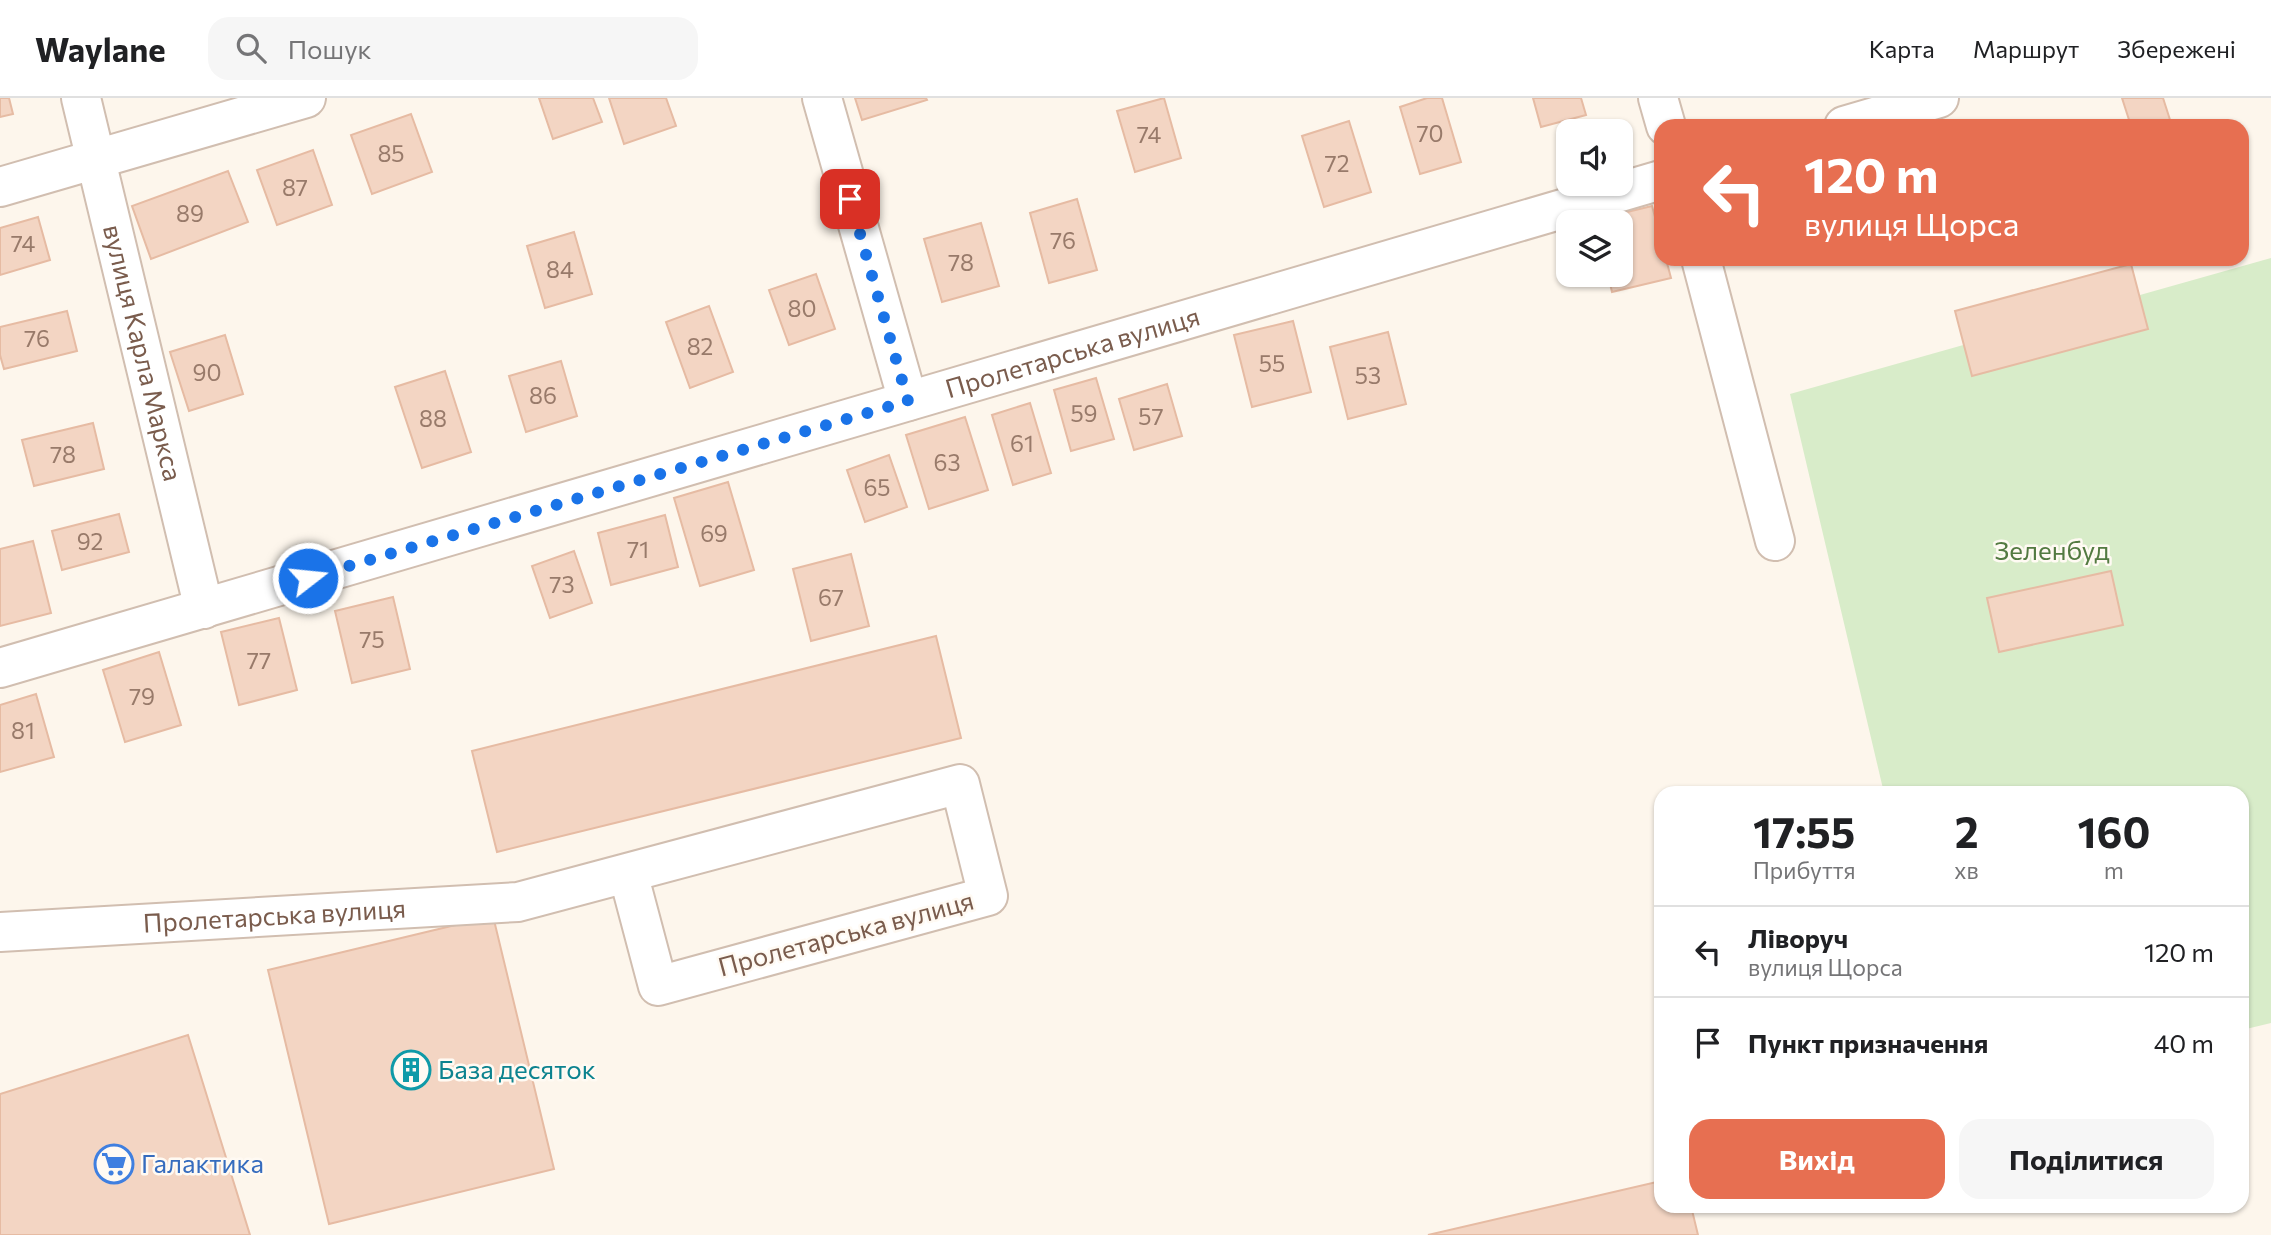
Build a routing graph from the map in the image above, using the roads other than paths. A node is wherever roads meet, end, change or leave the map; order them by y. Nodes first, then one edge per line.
1 (81, 98) edge
2 (306, 98) edge
3 (821, 98) edge
4 (1658, 98) edge
5 (1939, 98) edge
6 (1664, 119) edge
7 (1868, 119) edge
8 (96, 159) junction
9 (1654, 182) edge
10 (0, 187) edge
11 (1704, 266) edge
12 (908, 401) junction
13 (1775, 541) dead end
14 (204, 609) junction
15 (0, 668) edge
16 (628, 873) junction
17 (0, 932) edge

1 - 8 street, вулиця Карла Маркса
2 - 8 street
3 - 12 street
4 - 6 street
5 - 7 street
8 - 10 street
8 - 14 street, вулиця Карла Маркса
9 - 12 street, Пролетарська вулиця
11 - 13 street
12 - 14 street, Пролетарська вулиця
14 - 15 street, Пролетарська вулиця
16 - 16 street, Пролетарська вулиця
16 - 17 street, Пролетарська вулиця

